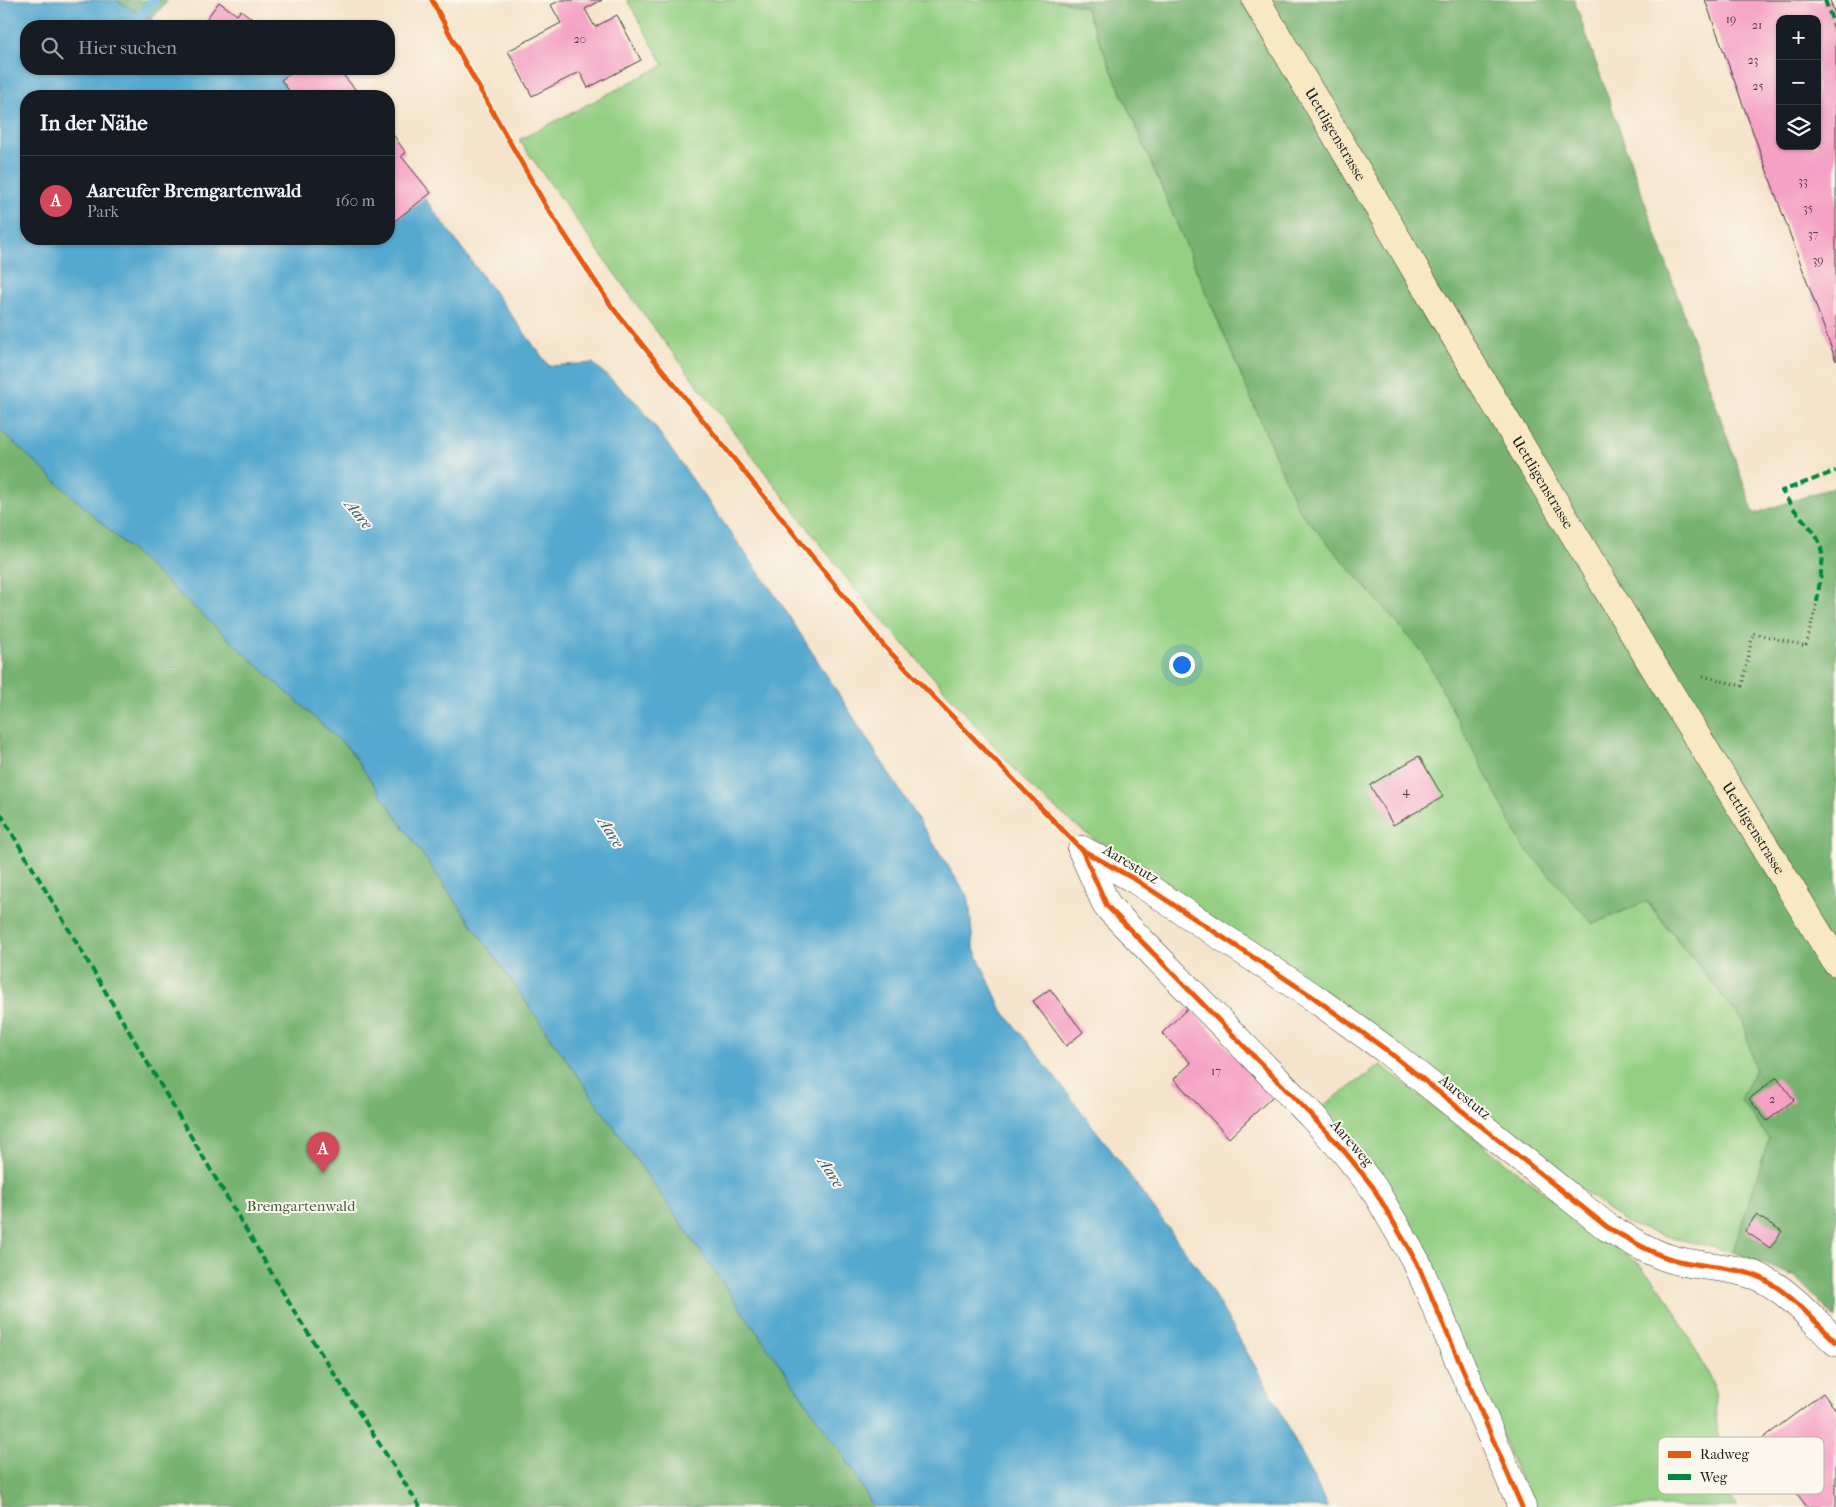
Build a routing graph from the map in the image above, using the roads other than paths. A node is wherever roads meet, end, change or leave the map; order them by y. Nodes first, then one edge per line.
1 (1256, 0) edge
2 (1082, 850) joint
3 (1836, 962) edge
4 (1836, 1342) edge
5 (1522, 1507) edge

1 - 3 main road, Uettligenstrasse
2 - 4 street, Aarestutz
2 - 5 street, Aareweg

